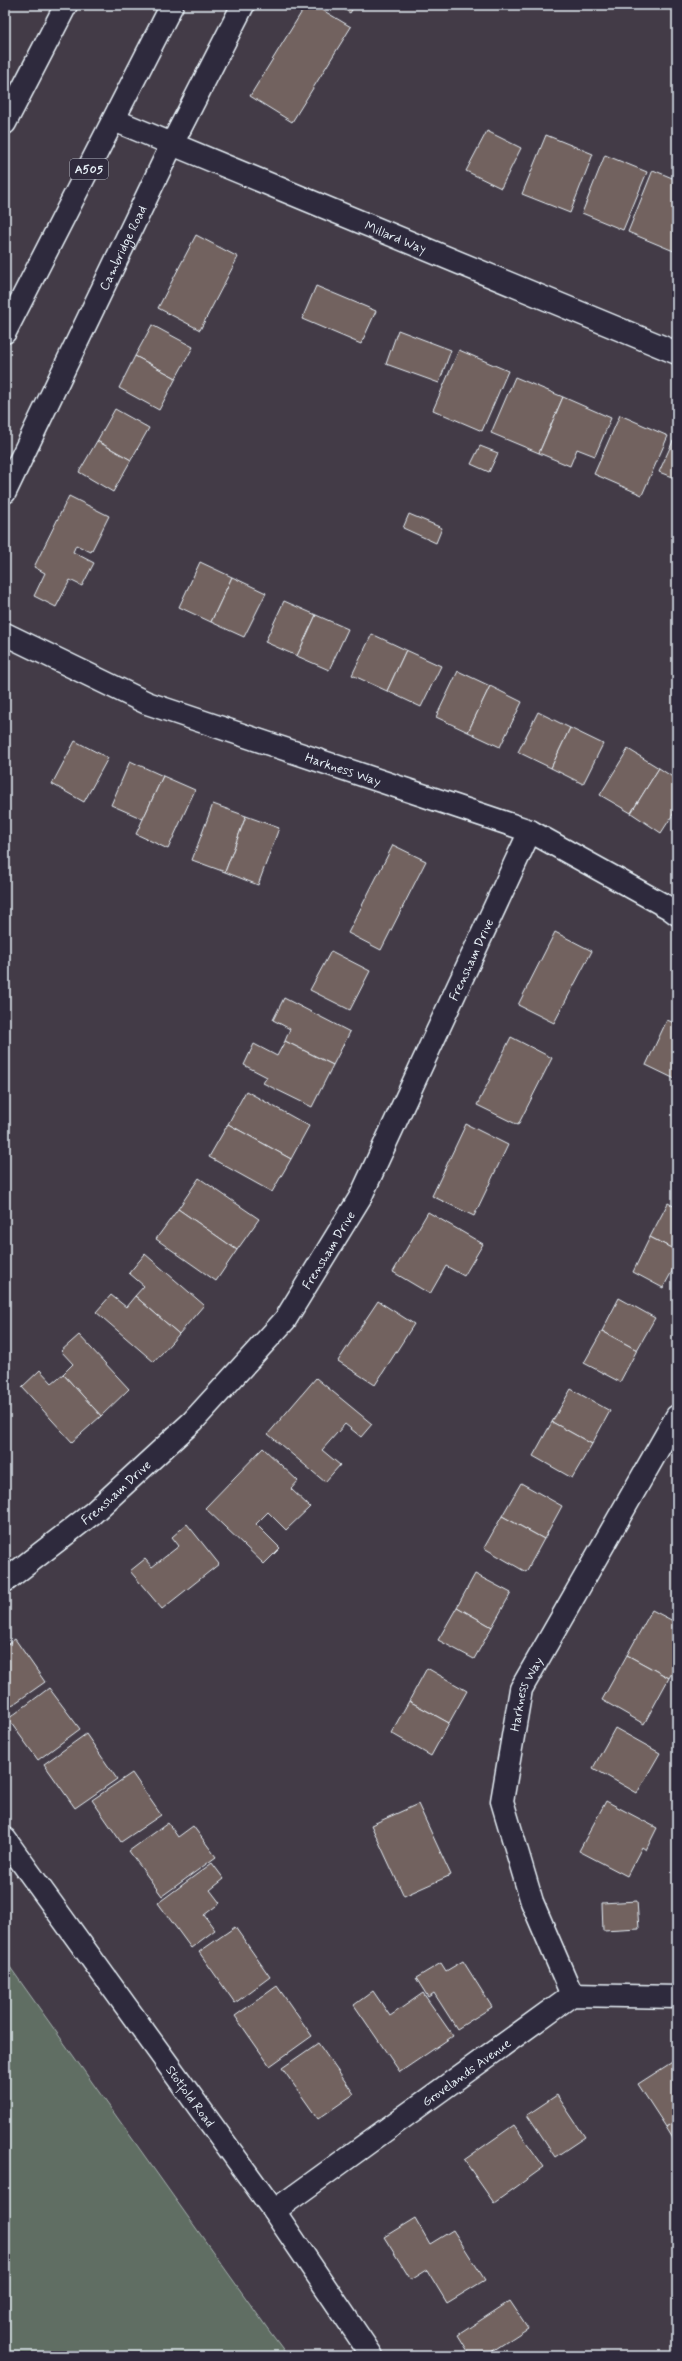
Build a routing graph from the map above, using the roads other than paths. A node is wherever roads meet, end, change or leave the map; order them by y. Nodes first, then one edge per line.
1 (66, 5) edge
2 (172, 5) edge
3 (244, 5) edge
4 (114, 120) junction
5 (5, 123) edge
6 (172, 144) junction
7 (5, 332) edge
8 (677, 353) edge
9 (5, 492) edge
10 (5, 634) edge
11 (530, 831) junction
12 (677, 914) edge
13 (677, 1416) edge
14 (5, 1581) edge
15 (5, 1840) edge
16 (572, 1995) junction
17 (677, 1997) edge
18 (274, 2211) junction
19 (372, 2356) edge

1 - 5 street
2 - 4 street, A505
3 - 6 street, Cambridge Road
4 - 6 street, Millard Way
4 - 7 street, A505
6 - 8 street, Millard Way
6 - 9 street, Cambridge Road
10 - 11 street, Harkness Way
11 - 12 street, Harkness Way
11 - 14 street, Frensham Drive
13 - 16 street, Harkness Way
15 - 18 street, Stotfold Road
16 - 17 street
16 - 18 street, Grovelands Avenue
18 - 19 street, Stotfold Road

